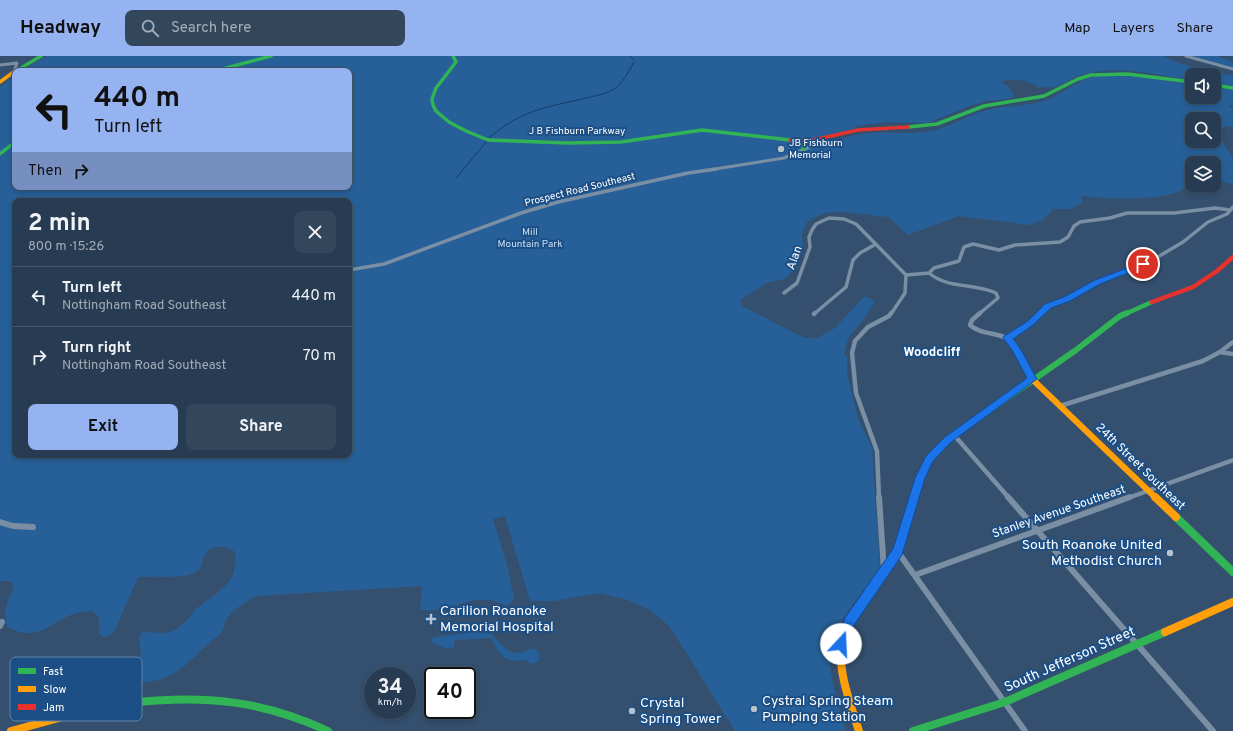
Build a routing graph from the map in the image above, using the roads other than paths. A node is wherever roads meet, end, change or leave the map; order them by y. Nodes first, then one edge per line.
1 (42, 56) edge
2 (271, 56) edge
3 (453, 56) edge
4 (1186, 56) edge
5 (0, 65) edge
6 (16, 68) edge
7 (21, 68) edge
8 (226, 68) edge
9 (1233, 70) edge
10 (12, 74) edge
11 (1185, 81) edge
12 (0, 82) edge
13 (1221, 86) edge
14 (1233, 88) edge
15 (814, 140) junction
16 (796, 141) junction
17 (12, 144) edge
18 (804, 150) junction
19 (0, 154) edge
20 (1231, 208) edge
21 (876, 244) junction
22 (1233, 257) edge
23 (352, 270) edge
24 (929, 273) junction
25 (906, 275) junction
26 (784, 293) dead end
27 (814, 314) dead end
28 (1007, 338) junction
29 (1233, 342) edge
30 (1220, 352) junction
31 (1233, 354) edge
32 (1032, 379) junction
33 (1060, 406) junction
34 (954, 435) junction
35 (1233, 460) edge
36 (1149, 491) junction
37 (0, 522) edge
38 (33, 527) dead end
39 (1037, 530) junction
40 (898, 552) junction
41 (1233, 572) edge
42 (885, 573) junction
43 (914, 575) junction
44 (1233, 602) edge
45 (1137, 644) junction
46 (1005, 702) junction
47 (142, 703) edge
48 (51, 721) edge
49 (11, 731) edge
50 (328, 731) edge
51 (859, 731) edge
52 (913, 731) edge
53 (1025, 731) edge
54 (1213, 731) edge

1 - 7 street
2 - 8 street
3 - 16 street, J B Fishburn Parkway
4 - 9 street
5 - 6 street
10 - 12 street
11 - 15 street, J B Fishburn Parkway
13 - 14 street
15 - 16 street, J B Fishburn Parkway
15 - 18 street, Prospect Road Southeast
16 - 18 street
17 - 19 street
18 - 23 street, Prospect Road Southeast
20 - 24 street
20 - 28 street
21 - 25 street, Alan
21 - 26 street, Alan
21 - 27 street
22 - 32 street
24 - 25 street
24 - 28 street
25 - 42 street
28 - 32 street
29 - 30 street
30 - 31 street
30 - 33 street
32 - 33 street, 24th Street Southeast
32 - 34 street
33 - 36 street, 24th Street Southeast
34 - 39 street
34 - 40 street
35 - 36 street, Stanley Avenue Southeast
36 - 39 street, Stanley Avenue Southeast
36 - 41 street, 24th Street Southeast
37 - 38 street
39 - 43 street, Stanley Avenue Southeast
39 - 45 street
40 - 42 street
40 - 43 street
42 - 51 street
43 - 46 street
44 - 45 street, South Jefferson Street
45 - 46 street, South Jefferson Street
45 - 54 street
46 - 52 street, South Jefferson Street
46 - 53 street
47 - 50 street
48 - 49 street

